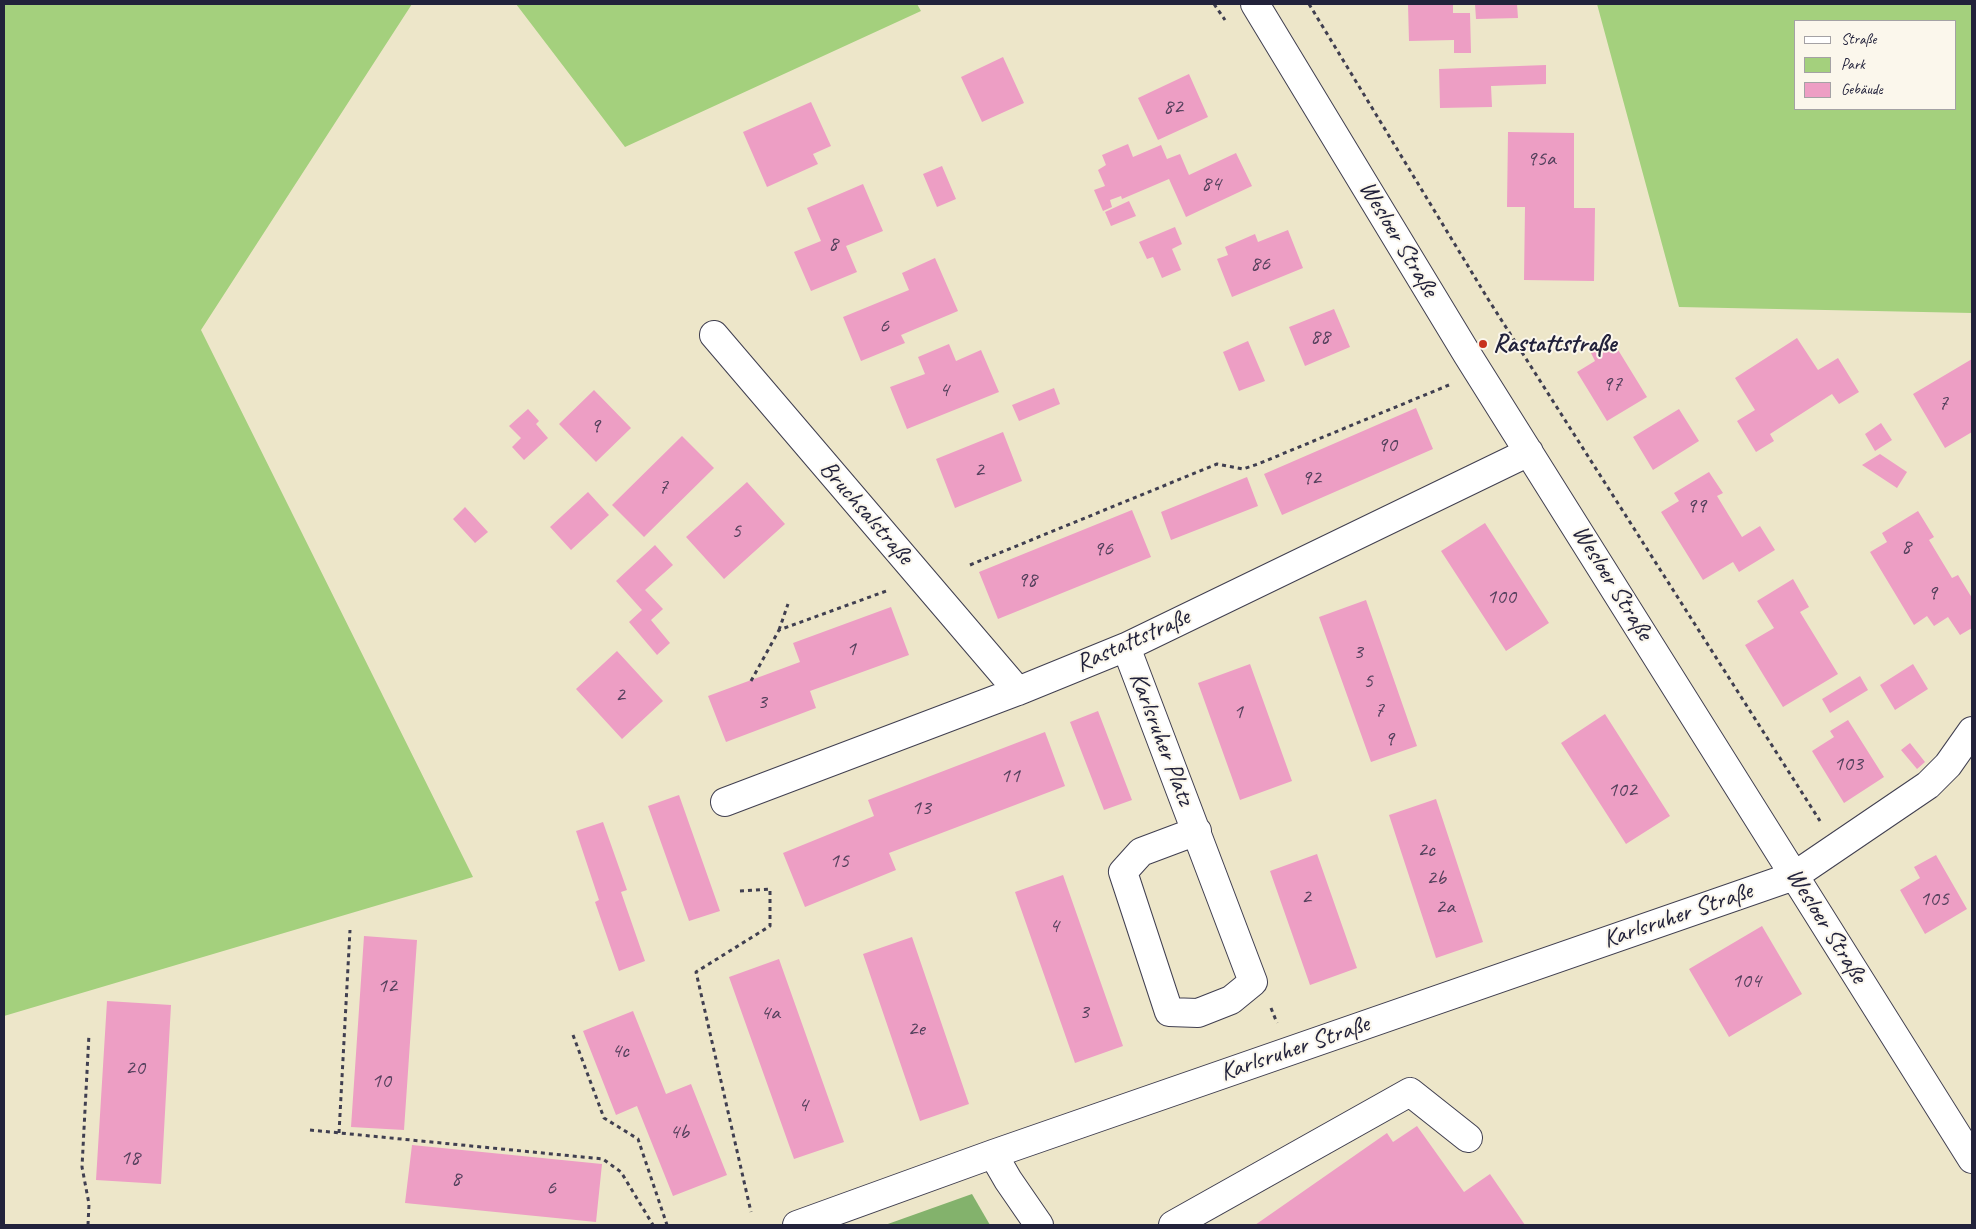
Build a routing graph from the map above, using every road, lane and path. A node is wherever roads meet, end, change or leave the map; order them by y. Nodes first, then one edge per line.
1 (1255, 4) edge
2 (1309, 4) edge
3 (714, 335) dead end
4 (1452, 384) dead end
5 (1529, 452) junction
6 (970, 565) dead end
7 (922, 578) junction
8 (788, 604) dead end
9 (779, 630) junction
10 (1126, 647) junction
11 (751, 680) dead end
12 (1018, 691) junction
13 (1972, 731) edge
14 (725, 802) dead end
15 (1197, 831) junction
16 (1836, 846) junction
17 (1794, 876) junction
18 (740, 891) dead end
19 (350, 930) dead end
20 (89, 1034) dead end
21 (573, 1035) dead end
22 (310, 1130) dead end
23 (339, 1133) junction
24 (1468, 1138) dead end
25 (993, 1154) junction
26 (1972, 1159) edge
27 (751, 1212) dead end
28 (88, 1225) edge
29 (653, 1225) edge
30 (667, 1225) edge
31 (797, 1225) edge
32 (1039, 1225) edge
33 (1173, 1225) edge

1 - 5 street, Wesloer Straße
2 - 16 path
3 - 7 street, Bruchsalstraße
4 - 6 path
5 - 10 street, Rastattstraße
5 - 17 street, Wesloer Straße
7 - 9 path
7 - 12 street, Bruchsalstraße
8 - 9 path
9 - 11 path
10 - 12 street, Rastattstraße
10 - 15 street, Karlsruher Platz
12 - 14 street, Rastattstraße
13 - 16 street, Karlsruher Straße
15 - 15 street, Karlsruher Platz
16 - 17 street, Karlsruher Straße
17 - 25 street, Karlsruher Straße
17 - 26 street, Wesloer Straße
18 - 27 path
19 - 23 path
20 - 28 path
21 - 30 path
22 - 23 path
23 - 29 path
24 - 33 street
25 - 31 street, Karlsruher Straße
25 - 32 street

